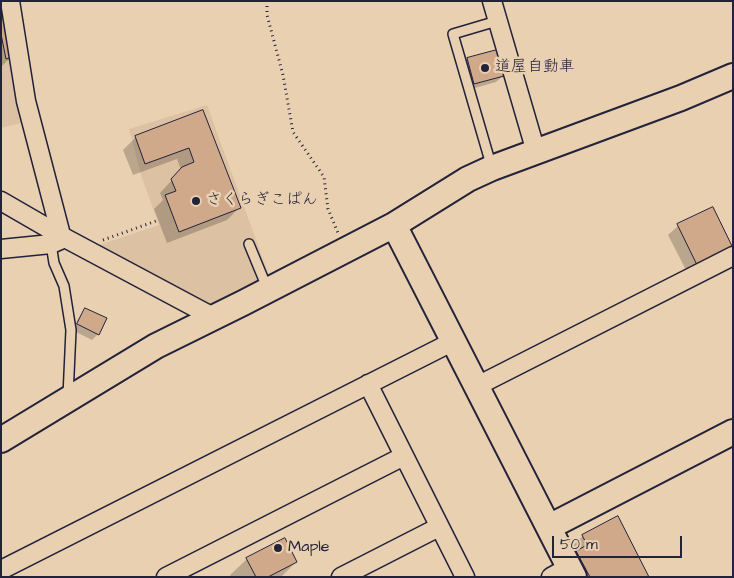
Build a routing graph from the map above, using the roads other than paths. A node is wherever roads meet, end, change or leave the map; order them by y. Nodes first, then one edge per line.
1 (10, 1) edge
2 (492, 1) edge
3 (497, 21) junction
4 (733, 76) edge
5 (536, 152) junction
6 (492, 168) junction
7 (1, 201) edge
8 (394, 224) junction
9 (59, 239) junction
10 (249, 244) dead end
11 (1, 248) edge
12 (733, 256) edge
13 (268, 290) junction
14 (213, 317) junction
15 (454, 341) junction
16 (368, 384) junction
17 (477, 386) junction
18 (68, 400) junction
19 (733, 432) edge
20 (1, 440) edge
21 (404, 456) junction
22 (439, 527) junction
23 (548, 527) junction
24 (1, 570) edge
25 (565, 574) edge
26 (166, 577) edge
27 (341, 577) edge
28 (464, 577) edge

1 - 9 street
2 - 3 street
3 - 5 street
3 - 6 lane
4 - 5 street
5 - 6 street
6 - 8 street
7 - 9 street
8 - 13 street
8 - 15 street
9 - 11 street
9 - 14 street
9 - 18 lane
10 - 13 lane
12 - 17 street
13 - 14 street
14 - 18 street
15 - 16 street
15 - 17 street
16 - 21 street
16 - 24 street
17 - 23 street
18 - 20 street
19 - 23 street
21 - 22 street
21 - 26 street
22 - 27 street
22 - 28 street
23 - 25 street

